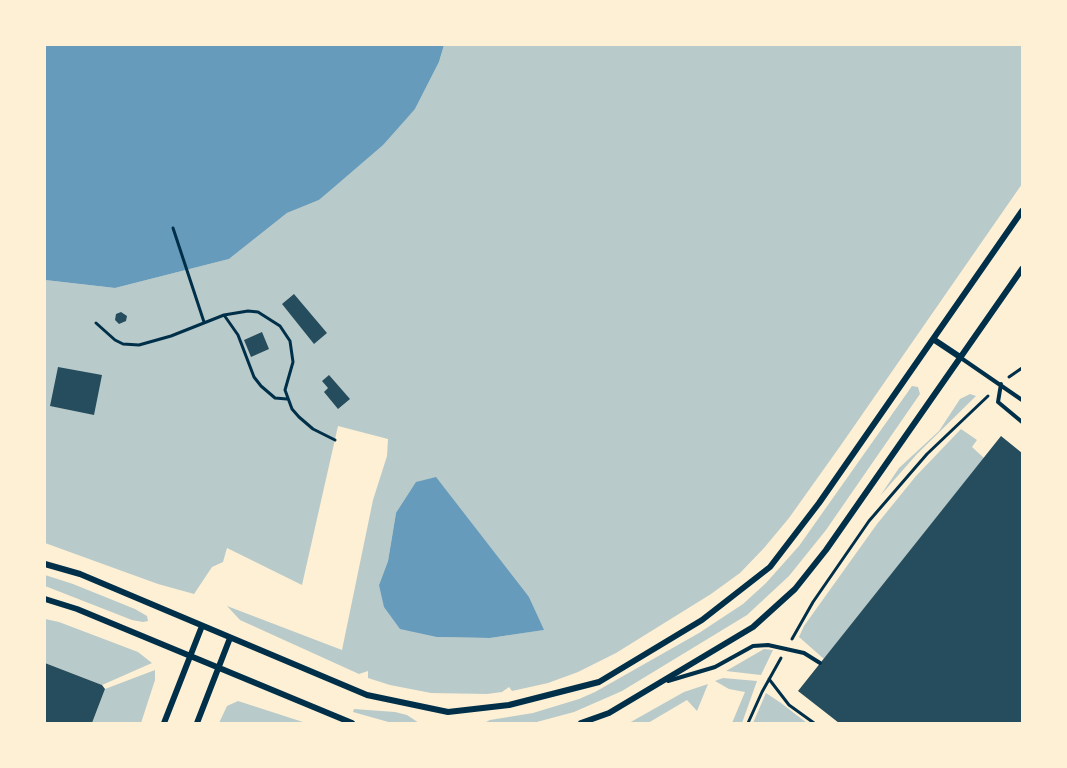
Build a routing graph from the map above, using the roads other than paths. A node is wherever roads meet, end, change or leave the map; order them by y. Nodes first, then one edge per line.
1 (1022, 211) edge
2 (1022, 269) edge
3 (933, 339) junction
4 (960, 357) junction
5 (1001, 384) junction
6 (1022, 400) edge
7 (1022, 422) edge
8 (45, 564) edge
9 (45, 599) edge
10 (202, 626) junction
11 (230, 638) junction
12 (190, 656) junction
13 (820, 663) dead end
14 (218, 667) junction
15 (661, 683) junction
16 (164, 723) edge
17 (197, 723) edge
18 (352, 723) edge
19 (581, 723) edge

1 - 3 street
2 - 4 street
3 - 4 street
3 - 11 street
4 - 5 lane
4 - 15 street
5 - 6 lane
5 - 7 lane
8 - 10 street
9 - 12 street
10 - 11 street
10 - 12 street
11 - 14 street
12 - 14 street
12 - 16 street
13 - 15 lane
14 - 17 street
14 - 18 street
15 - 19 street

